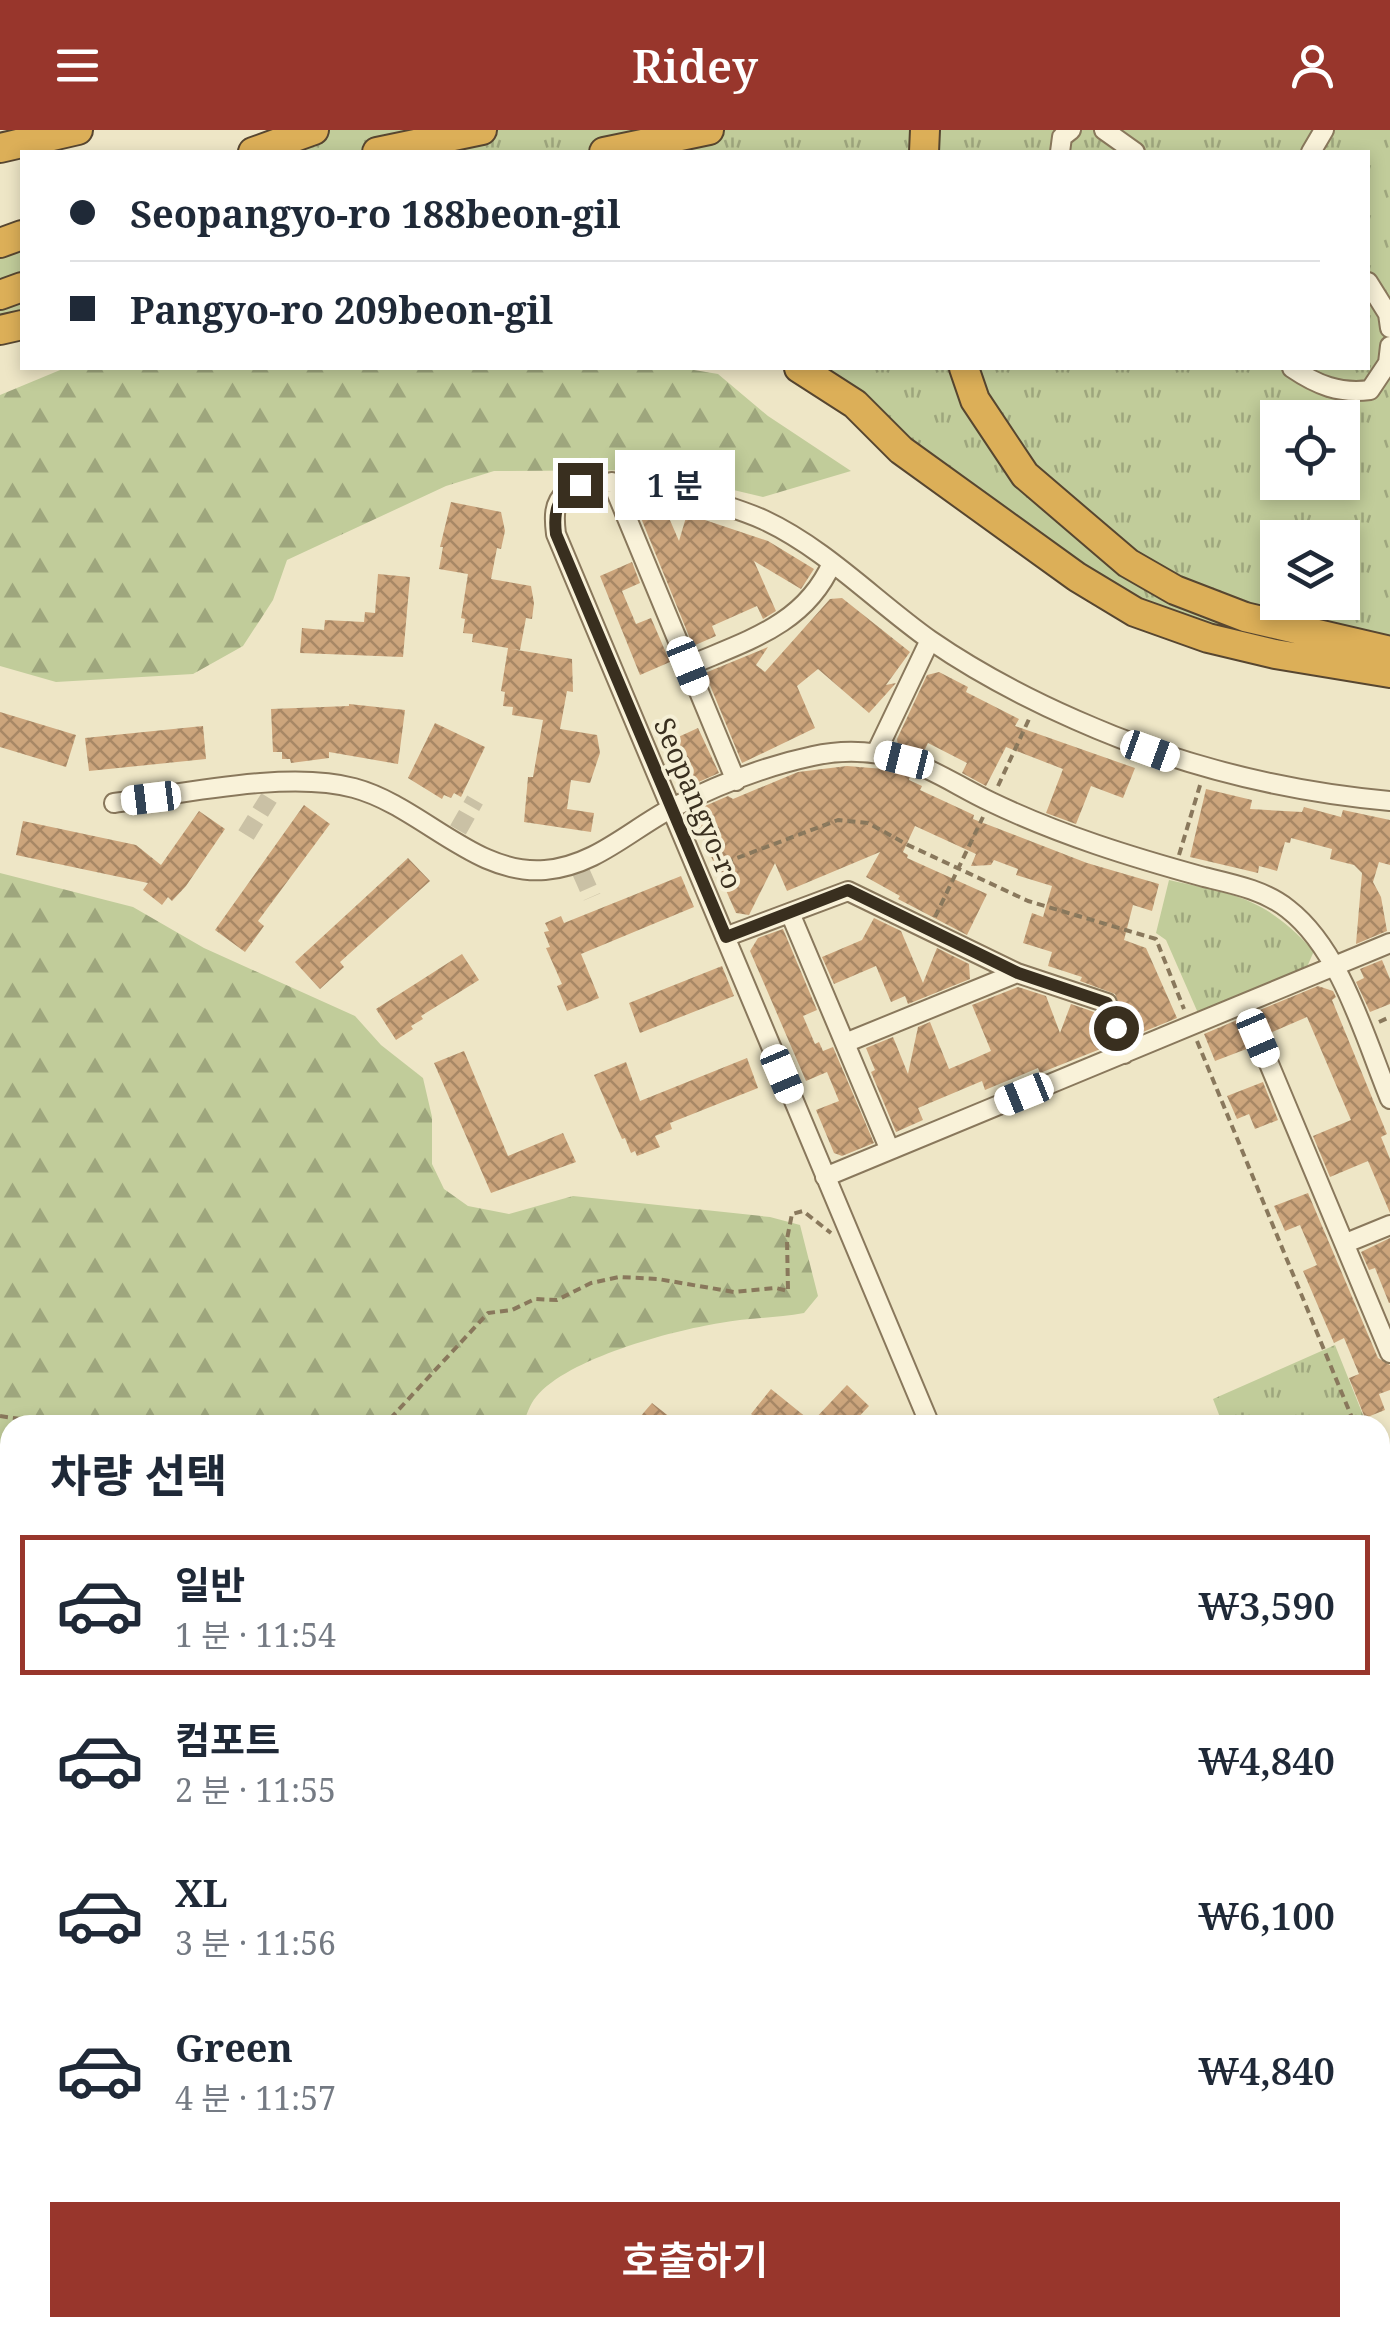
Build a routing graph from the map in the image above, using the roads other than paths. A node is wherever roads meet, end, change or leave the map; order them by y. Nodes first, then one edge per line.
1 (78, 130) edge
2 (314, 130) edge
3 (482, 130) edge
4 (709, 130) edge
5 (1104, 130) edge
6 (0, 148) edge
7 (259, 150) edge
8 (387, 150) edge
9 (614, 150) edge
10 (1131, 150) edge
11 (1370, 285) edge
12 (1390, 328) edge
13 (1390, 346) edge
14 (803, 370) edge
15 (965, 370) edge
16 (1295, 370) edge
17 (612, 482) junction
18 (832, 563) junction
19 (930, 640) junction
20 (1390, 651) edge
21 (688, 666) junction
22 (1390, 673) edge
23 (876, 753) junction
24 (736, 781) junction
25 (1390, 800) edge
26 (114, 803) dead end
27 (671, 809) junction
28 (790, 913) junction
29 (726, 937) junction
30 (1390, 943) edge
31 (1334, 966) junction
32 (1018, 973) junction
33 (1244, 1004) junction
34 (845, 1043) junction
35 (1124, 1054) junction
36 (1389, 1094) edge
37 (889, 1148) junction
38 (824, 1176) junction
39 (1390, 1224) edge
40 (1346, 1243) junction
41 (1390, 1353) edge
42 (926, 1415) edge

1 - 6 highway
2 - 7 highway
3 - 8 highway
4 - 9 highway
5 - 10 street
11 - 12 street
13 - 16 street
14 - 22 highway
15 - 20 highway
17 - 18 street
17 - 21 street
17 - 27 street, Seopangyo-ro
18 - 19 street
18 - 21 street
19 - 23 street
19 - 25 street
21 - 24 street
23 - 24 street
23 - 31 street
24 - 27 street
26 - 27 street
27 - 29 street, Seopangyo-ro
28 - 29 street
28 - 32 street
28 - 34 street
29 - 38 street, Seopangyo-ro
30 - 31 street
31 - 33 street
31 - 36 street
32 - 34 street
32 - 35 street
33 - 35 street
33 - 40 street
34 - 37 street
35 - 37 street
37 - 38 street
38 - 42 street, Seopangyo-ro
39 - 40 street
40 - 41 street

